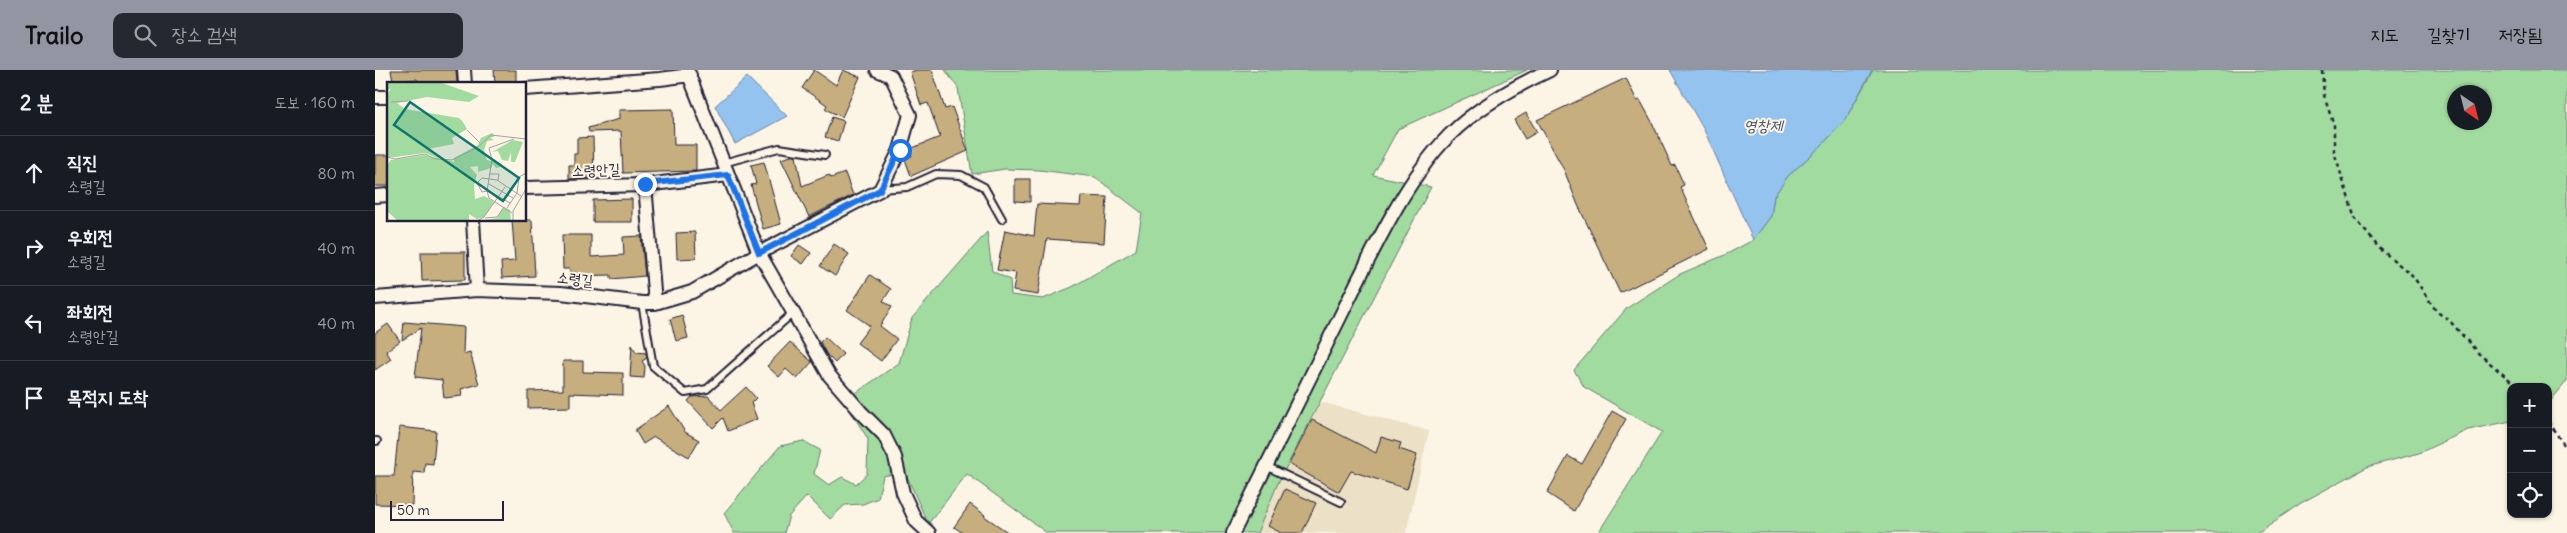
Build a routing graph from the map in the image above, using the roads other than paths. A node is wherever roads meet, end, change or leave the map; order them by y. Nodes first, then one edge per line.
1 (1550, 70) edge
2 (883, 71) edge
3 (689, 72) edge
4 (526, 89) edge
5 (825, 155) dead end
6 (725, 169) junction
7 (645, 184) junction
8 (526, 188) edge
9 (880, 190) junction
10 (1002, 220) dead end
11 (473, 221) edge
12 (759, 253) junction
13 (477, 290) junction
14 (375, 298) edge
15 (655, 303) junction
16 (642, 304) junction
17 (794, 312) junction
18 (1266, 466) junction
19 (1341, 502) dead end
20 (929, 533) edge
21 (1233, 533) edge

1 - 18 street
2 - 9 street
3 - 4 street
3 - 6 street
5 - 6 lane
6 - 7 street, 소령안길
6 - 12 street
7 - 8 street, 소령안길
7 - 15 street
9 - 10 lane
9 - 12 street, 소령길
11 - 13 street
12 - 15 street, 소령길
12 - 17 street
13 - 14 street, 소령길
13 - 16 street, 소령길
15 - 16 street, 소령길
16 - 17 lane
17 - 20 street
18 - 19 lane
18 - 21 street

